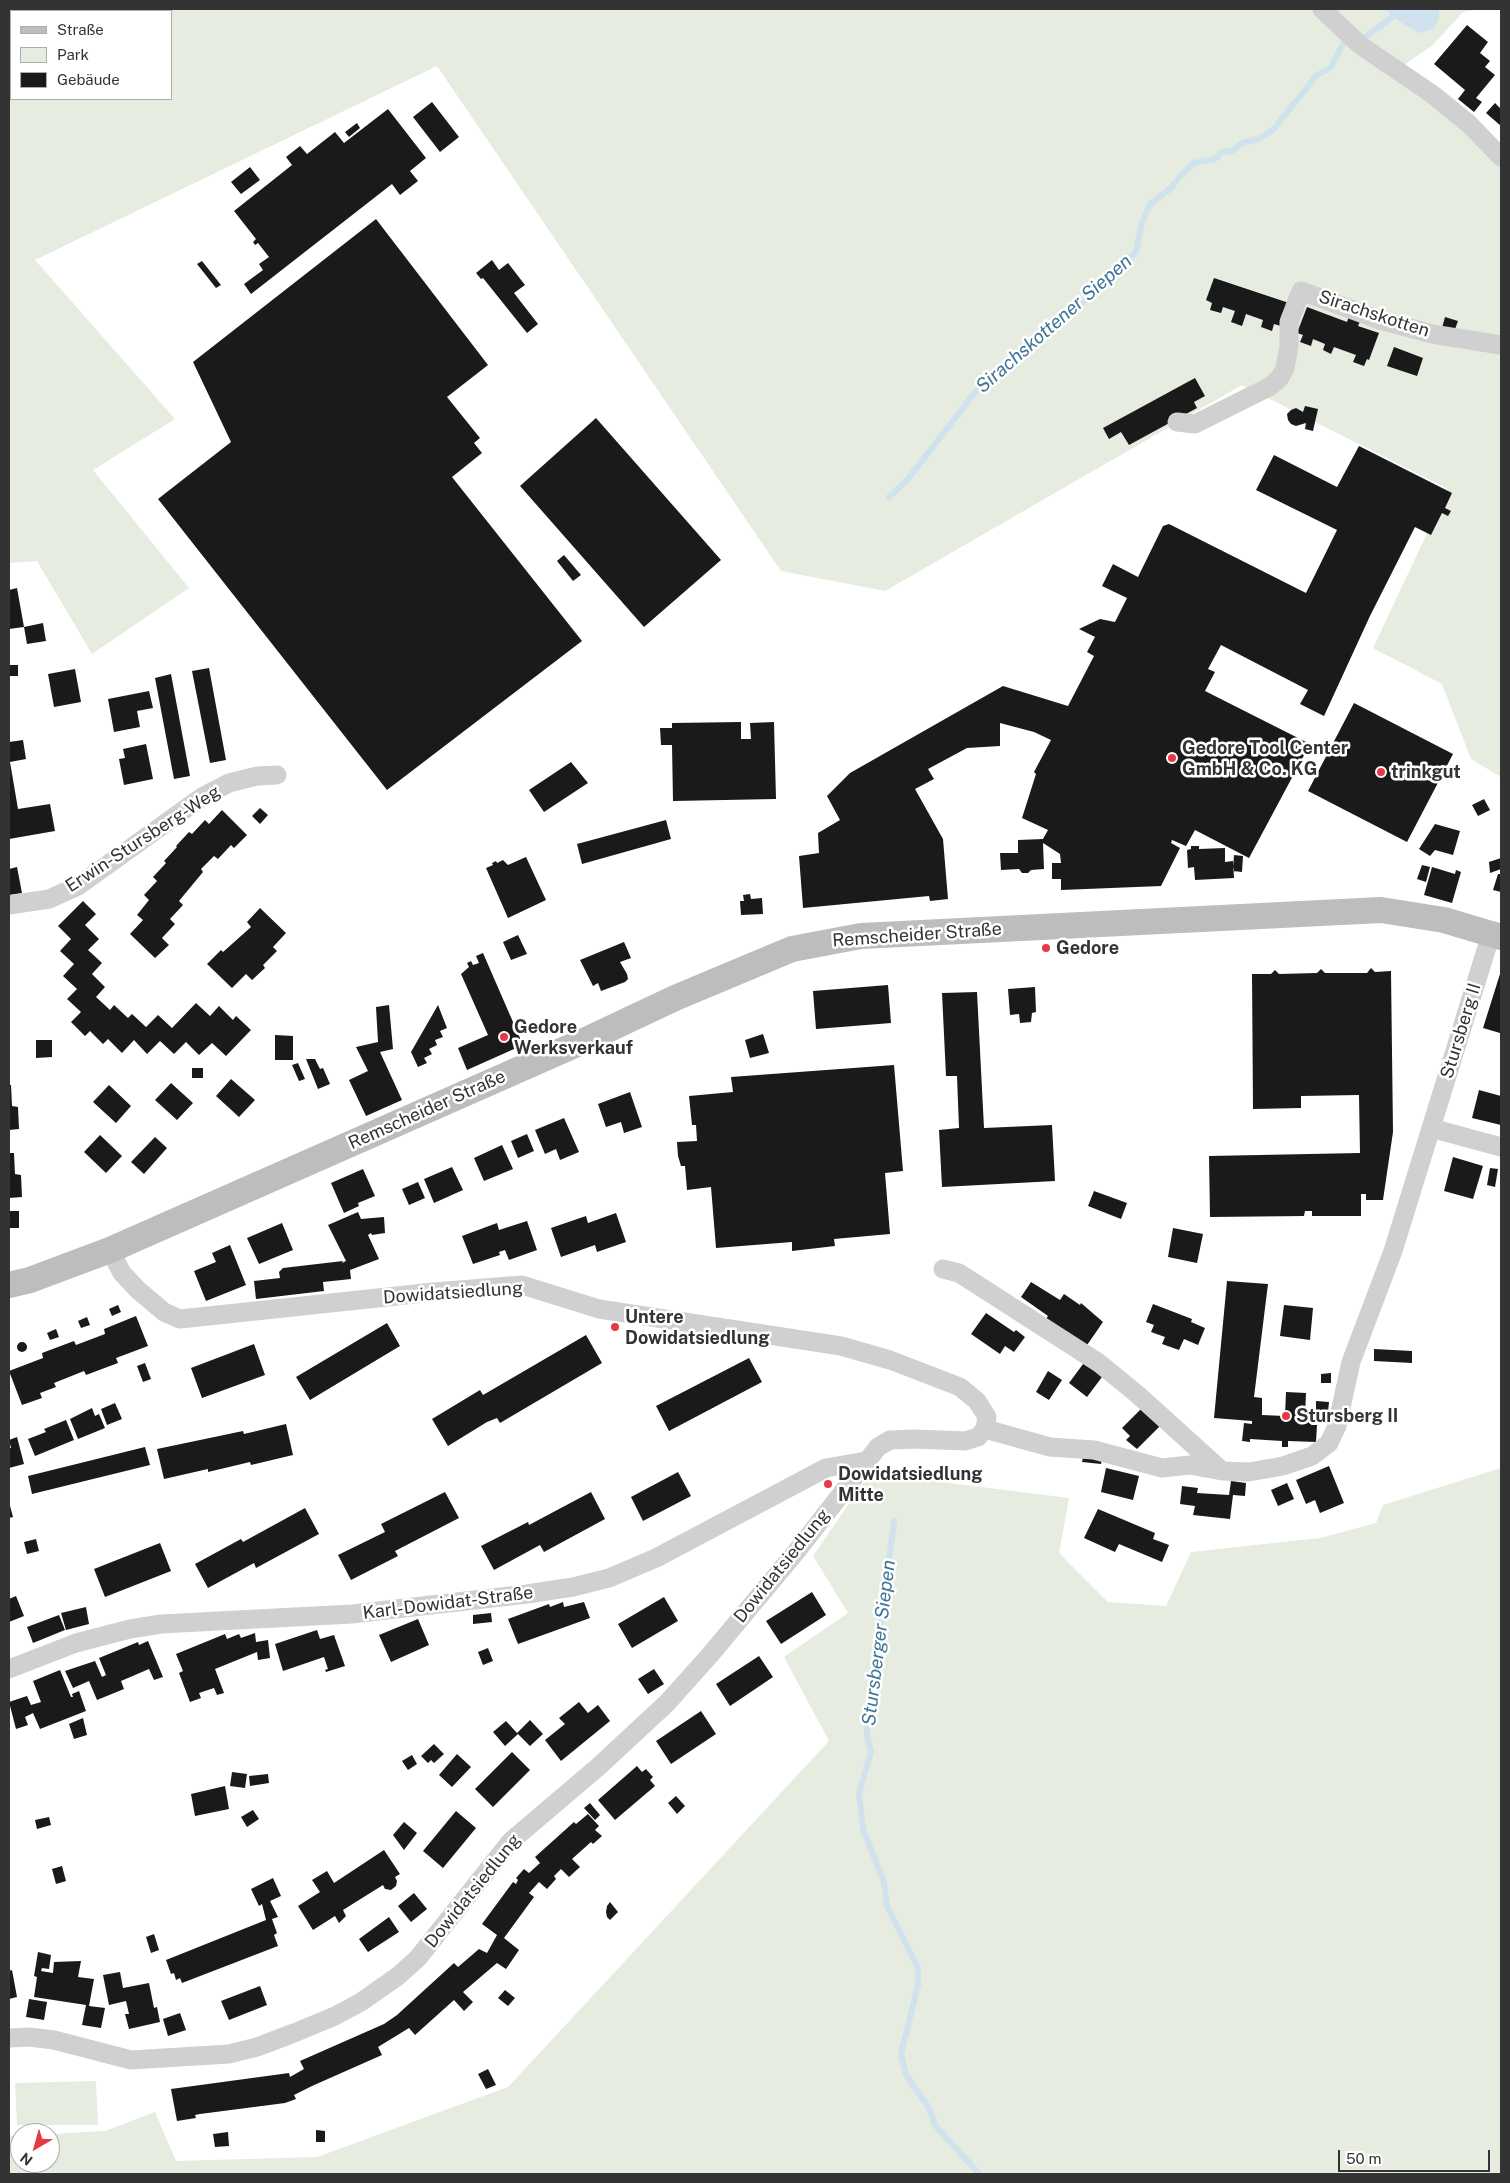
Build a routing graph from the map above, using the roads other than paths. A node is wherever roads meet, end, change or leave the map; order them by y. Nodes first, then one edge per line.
1 (1322, 9) edge
2 (1501, 157) edge
3 (1501, 345) edge
4 (1177, 422) dead end
5 (277, 775) dead end
6 (9, 905) edge
7 (1496, 935) edge
8 (1430, 1128) junction
9 (1501, 1146) edge
10 (110, 1250) junction
11 (943, 1268) dead end
12 (9, 1285) edge
13 (985, 1429) junction
14 (866, 1461) junction
15 (1222, 1471) junction
16 (9, 1669) edge
17 (9, 2038) edge

1 - 2 street
3 - 4 street, Sirachskotten
5 - 6 street, Erwin-Stursberg-Weg
7 - 8 street, Stursberg II
7 - 10 main road, Remscheider Straße
8 - 9 street
8 - 15 street, Stursberg II
10 - 12 main road, Remscheider Straße
10 - 13 street, Dowidatsiedlung
11 - 15 street
13 - 14 street, Dowidatsiedlung
13 - 15 street, Stursberg II
14 - 16 street, Karl-Dowidat-Straße
14 - 17 street, Dowidatsiedlung

